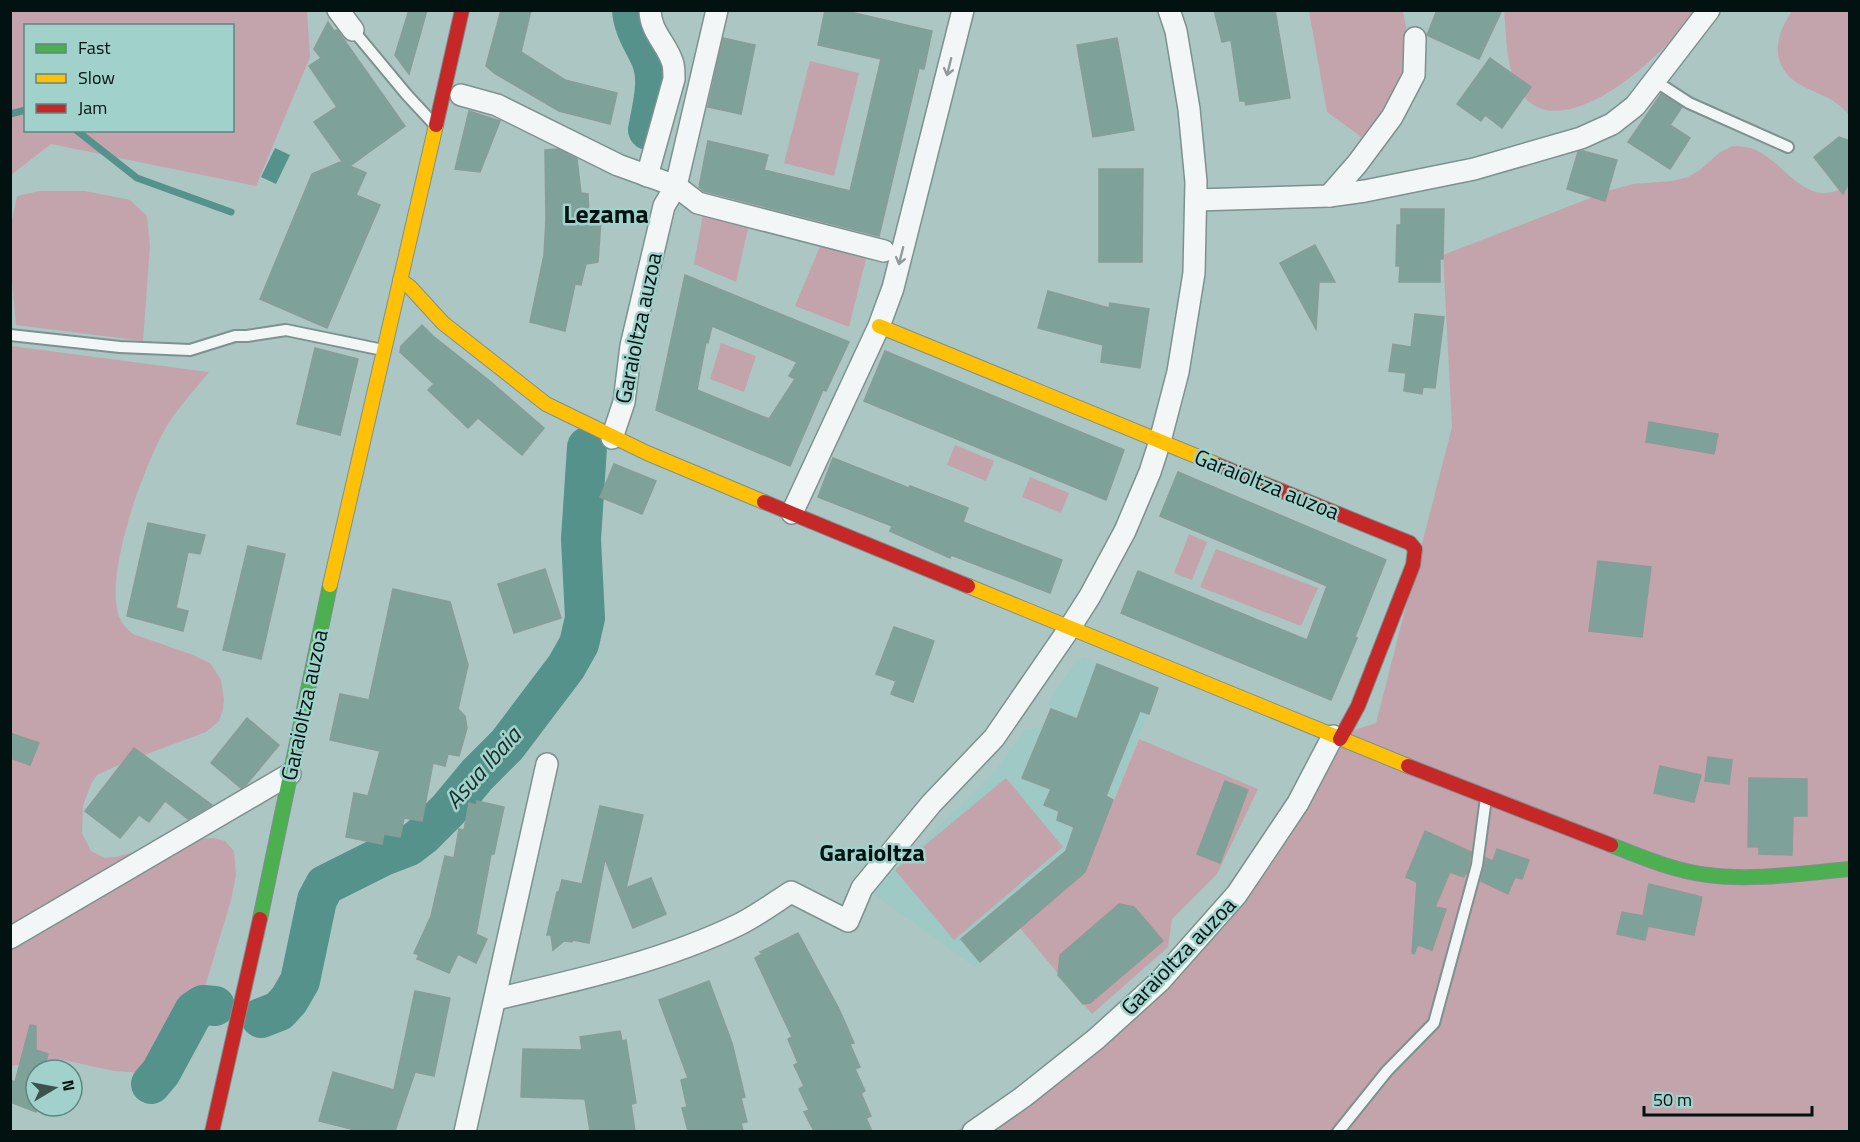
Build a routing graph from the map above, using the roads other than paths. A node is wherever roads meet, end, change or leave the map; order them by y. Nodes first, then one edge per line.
1 (338, 10) edge
2 (462, 10) edge
3 (650, 10) edge
4 (1169, 10) edge
5 (1709, 10) edge
6 (961, 11) edge
7 (717, 12) edge
8 (353, 30) joint
9 (1415, 38) dead end
10 (1655, 81) junction
11 (461, 95) dead end
12 (435, 126) junction
13 (1788, 147) dead end
14 (647, 176) junction
15 (676, 186) junction
16 (1329, 196) junction
17 (1196, 200) junction
18 (885, 251) dead end
19 (400, 280) junction
20 (879, 326) junction
21 (10, 335) edge
22 (383, 350) junction
23 (612, 438) junction
24 (1160, 441) junction
25 (792, 513) junction
26 (1070, 629) junction
27 (1336, 737) junction
28 (547, 764) dead end
29 (290, 774) junction
30 (1486, 798) junction
31 (1850, 869) edge
32 (10, 938) edge
33 (496, 999) junction
34 (212, 1131) edge
35 (465, 1131) edge
36 (973, 1131) edge
37 (1338, 1131) edge

1 - 8 street
2 - 12 street, Garaioltza auzoa
3 - 14 street
4 - 17 street
5 - 10 street
6 -> 20 street
7 - 15 street, Garaioltza auzoa
8 - 12 lane
9 - 16 street
10 - 13 lane
10 - 16 street
11 - 14 street
12 - 19 street, Garaioltza auzoa
14 - 15 street
15 - 18 street
15 - 23 street, Garaioltza auzoa
16 - 17 street
17 - 24 street
19 - 22 street, Garaioltza auzoa
19 - 23 street, Garaioltza auzoa
20 - 24 street, Garaioltza auzoa
20 - 25 street
21 - 22 lane
22 - 29 street, Garaioltza auzoa
23 - 25 street, Garaioltza auzoa
24 - 26 street
24 - 27 street, Garaioltza auzoa
25 - 26 street, Garaioltza auzoa
26 - 27 street, Garaioltza auzoa
26 - 33 street
27 - 30 street, Garaioltza auzoa
27 - 36 street, Garaioltza auzoa
28 - 33 street
29 - 32 street
29 - 34 street, Garaioltza auzoa
30 - 31 street, Garaioltza auzoa
30 - 37 lane
33 - 35 street

